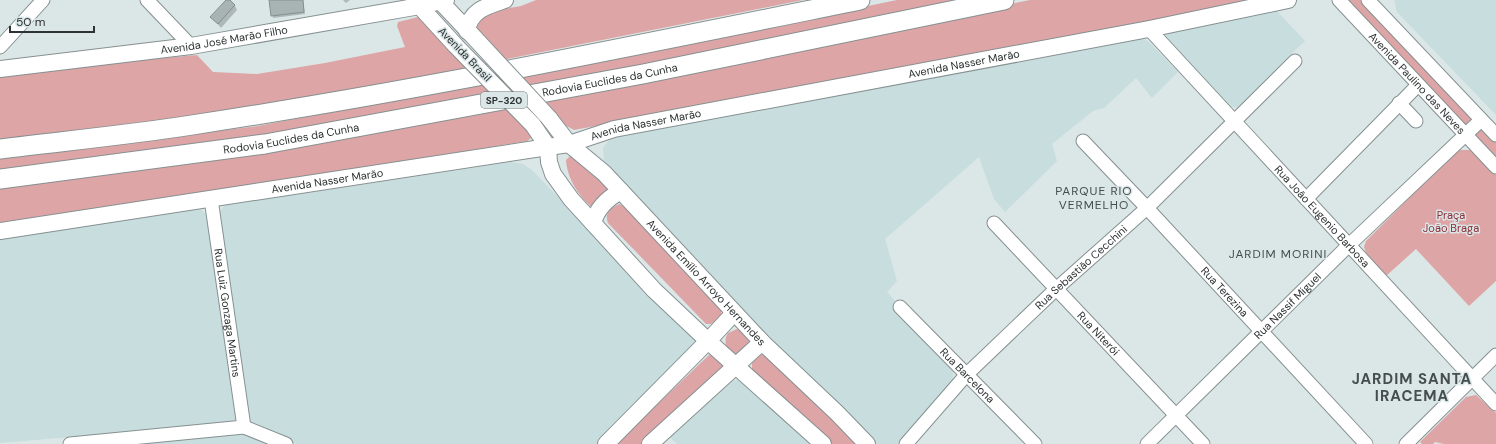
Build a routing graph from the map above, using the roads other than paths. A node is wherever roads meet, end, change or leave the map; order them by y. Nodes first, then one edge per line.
1 (43, 0) edge
2 (147, 0) edge
3 (442, 0) edge
4 (505, 0) edge
5 (860, 0) edge
6 (1004, 0) edge
7 (1288, 0) edge
8 (1339, 0) edge
9 (1368, 0) edge
10 (417, 3) edge
11 (1149, 29) junction
12 (469, 32) junction
13 (191, 46) junction
14 (0, 47) edge
15 (1295, 61) dead end
16 (0, 69) edge
17 (1418, 85) junction
18 (1399, 103) junction
19 (549, 118) joint
20 (1481, 120) junction
21 (1416, 121) dead end
22 (1234, 123) junction
23 (1465, 135) junction
24 (1496, 135) edge
25 (1083, 141) dead end
26 (569, 144) junction
27 (548, 147) junction
28 (0, 149) edge
29 (1496, 167) edge
30 (0, 179) edge
31 (621, 191) junction
32 (211, 199) junction
33 (1306, 199) junction
34 (1147, 208) junction
35 (593, 223) junction
36 (994, 223) dead end
37 (0, 231) edge
38 (1348, 246) junction
39 (1056, 289) junction
40 (900, 307) dead end
41 (734, 313) junction
42 (1261, 331) junction
43 (708, 341) junction
44 (762, 342) junction
45 (1496, 355) edge
46 (736, 365) junction
47 (967, 374) junction
48 (1471, 379) junction
49 (1496, 404) edge
50 (1176, 415) junction
51 (244, 427) junction
52 (70, 444) edge
53 (286, 444) edge
54 (606, 444) edge
55 (650, 444) edge
56 (823, 444) edge
57 (867, 444) edge
58 (906, 444) edge
59 (1036, 444) edge
60 (1147, 444) edge
61 (1203, 444) edge
62 (1366, 444) edge
63 (1406, 444) edge

1 - 14 street
2 - 13 street
3 - 10 main road, Avenida José Marão Filho
3 - 12 main road, Avenida Brasil
4 - 12 main road
5 - 28 highway
6 - 30 highway, Rodovia Euclides da Cunha / SP-320
7 - 11 main road, Avenida Nasser Marão
8 - 17 street, Avenida Paulino das Neves
9 - 20 street, Avenida Paulino das Neves
10 - 13 main road, Avenida José Marão Filho
10 - 27 main road, Avenida Brasil, bridge
11 - 22 street, Rua João Eugenio Barbosa
11 - 26 main road, Avenida Nasser Marão
12 - 19 main road, Avenida Brasil, bridge
13 - 16 main road, Avenida José Marão Filho
15 - 22 street, Rua Sebastião Cecchini
17 - 18 street
17 - 23 street, Avenida Paulino das Neves
18 - 21 street
18 - 33 street
19 - 26 main road, Avenida Emílio Arroyo Hernandes
20 - 23 street, Rua Nassif Miguel
20 - 24 street, Avenida Paulino das Neves
22 - 33 street, Rua João Eugenio Barbosa
22 - 34 street, Rua Sebastião Cecchini
23 - 29 street, Avenida Paulino das Neves
23 - 38 street, Rua Nassif Miguel
25 - 34 street, Rua Terezina
26 - 27 main road, Avenida Nasser Marão
26 - 31 main road, Avenida Emílio Arroyo Hernandes
27 - 32 main road, Avenida Nasser Marão
27 - 35 main road
31 - 35 main road
31 - 41 main road, Avenida Emílio Arroyo Hernandes
32 - 37 main road, Avenida Nasser Marão
32 - 51 street, Rua Luiz Gonzaga Martins
33 - 38 street, Rua João Eugenio Barbosa
34 - 39 street, Rua Sebastião Cecchini
34 - 42 street, Rua Terezina
35 - 43 main road
36 - 39 street, Rua Niterói
38 - 42 street, Rua Nassif Miguel
38 - 48 street, Rua João Eugenio Barbosa
39 - 47 street, Rua Sebastião Cecchini
39 - 50 street, Rua Niterói
40 - 47 street, Rua Barcelona
41 - 43 main road
41 - 44 main road, Avenida Emílio Arroyo Hernandes
42 - 50 street, Rua Nassif Miguel
42 - 62 street, Rua Terezina
43 - 46 main road
43 - 54 main road
44 - 46 main road
44 - 57 main road, Avenida Emílio Arroyo Hernandes
45 - 48 street
46 - 55 main road
46 - 56 main road
47 - 58 street, Rua Sebastião Cecchini
47 - 59 street, Rua Barcelona
48 - 49 street, Rua João Eugenio Barbosa
48 - 63 street
50 - 60 street, Rua Nassif Miguel
50 - 61 street, Rua Niterói
51 - 52 street
51 - 53 street

